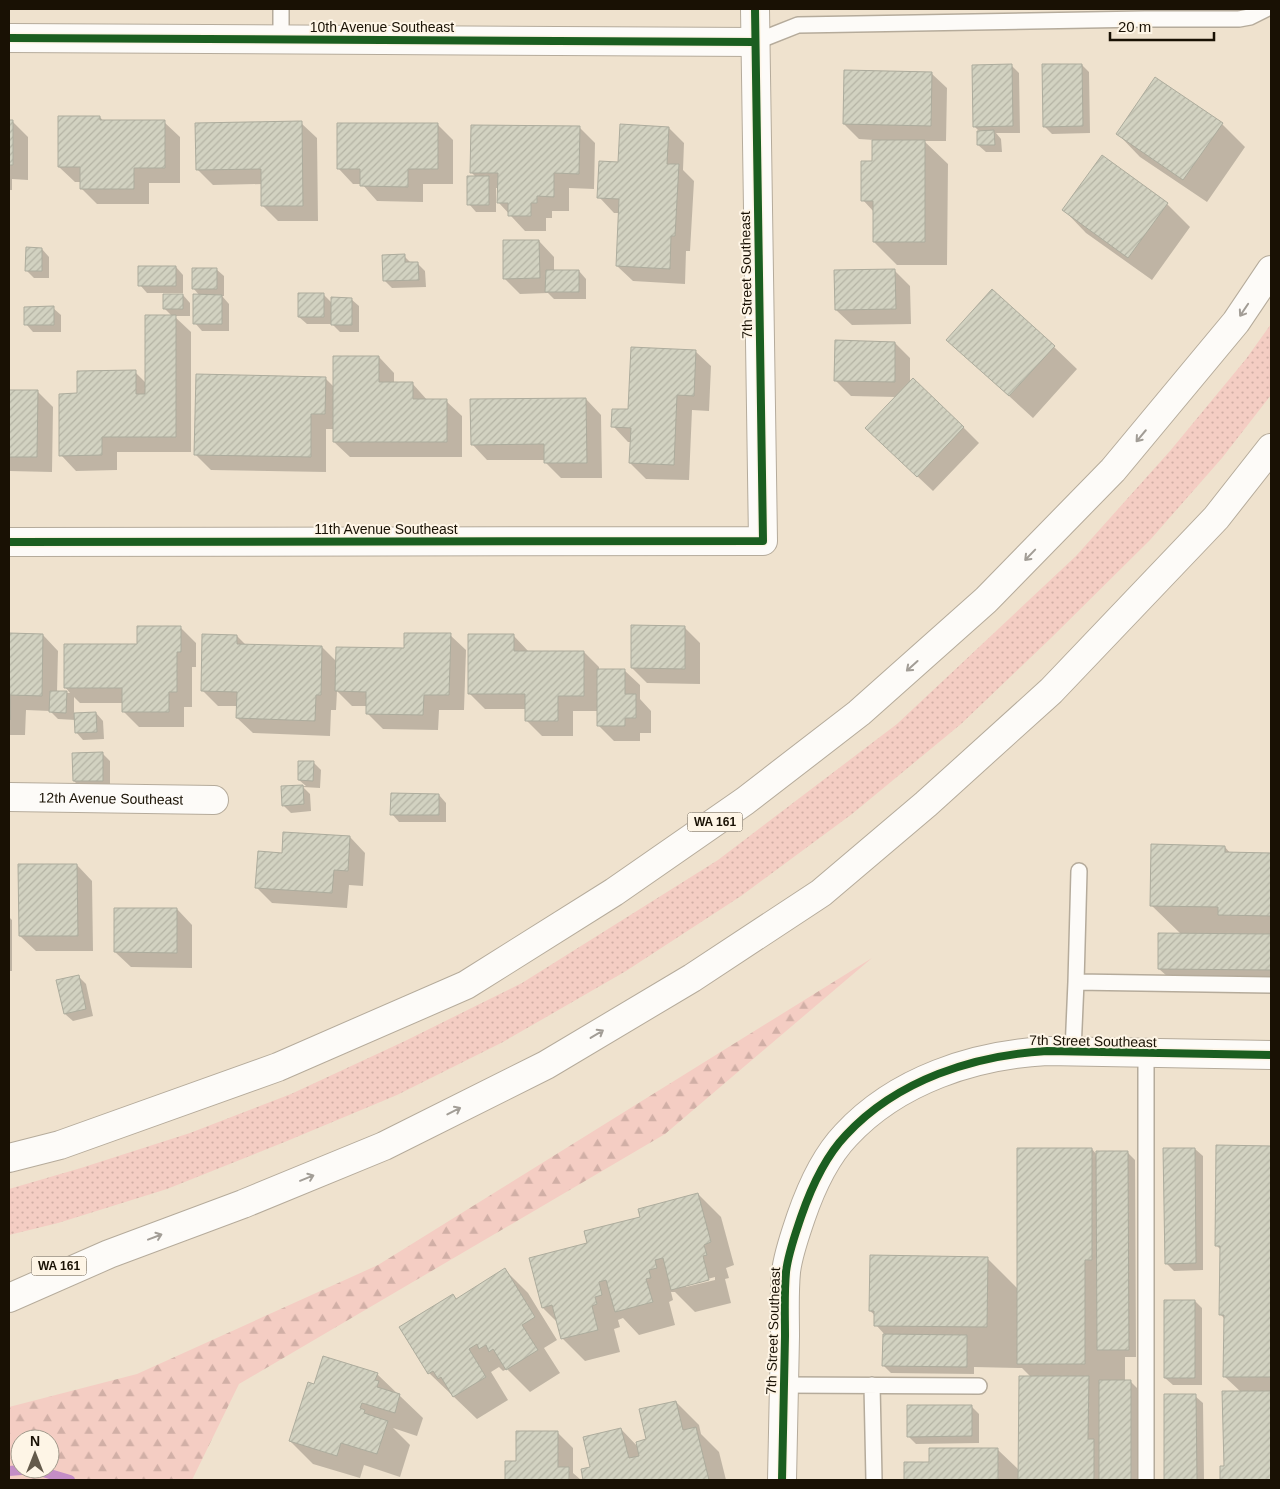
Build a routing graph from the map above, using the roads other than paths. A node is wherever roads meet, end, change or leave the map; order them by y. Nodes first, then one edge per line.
1 (281, 9) edge
2 (755, 9) edge
3 (1266, 9) edge
4 (9, 38) edge
5 (281, 39) junction
6 (755, 42) junction
7 (1271, 270) edge
8 (1271, 448) edge
9 (762, 541) joint
10 (9, 542) edge
11 (9, 796) edge
12 (214, 800) dead end
13 (1079, 871) dead end
14 (1076, 982) junction
15 (1271, 985) edge
16 (1073, 1051) junction
17 (1146, 1054) junction
18 (1271, 1055) edge
19 (9, 1158) edge
20 (109, 1254) junction
21 (9, 1278) edge
22 (9, 1298) edge
23 (784, 1384) junction
24 (872, 1385) junction
25 (979, 1386) dead end
26 (782, 1480) edge
27 (874, 1480) edge
28 (1146, 1480) edge

1 - 5 lane
2 - 6 main road, 7th Street Southeast
3 - 6 lane
4 - 5 main road, 10th Avenue Southeast
5 - 6 main road, 10th Avenue Southeast
6 - 9 main road, 7th Street Southeast
7 -> 19 main road, WA 161
20 -> 8 main road, WA 161
9 - 10 main road, 11th Avenue Southeast
11 - 12 main road, 12th Avenue Southeast
13 - 14 lane
14 - 15 lane
14 - 16 lane
16 - 17 main road, 7th Street Southeast
16 - 23 main road, 7th Street Southeast
17 - 18 main road, 7th Street Southeast
17 - 28 lane
20 - 21 main road, WA 161
20 - 22 main road
23 - 24 lane
23 - 26 main road, 7th Street Southeast
24 - 25 lane
24 - 27 lane

